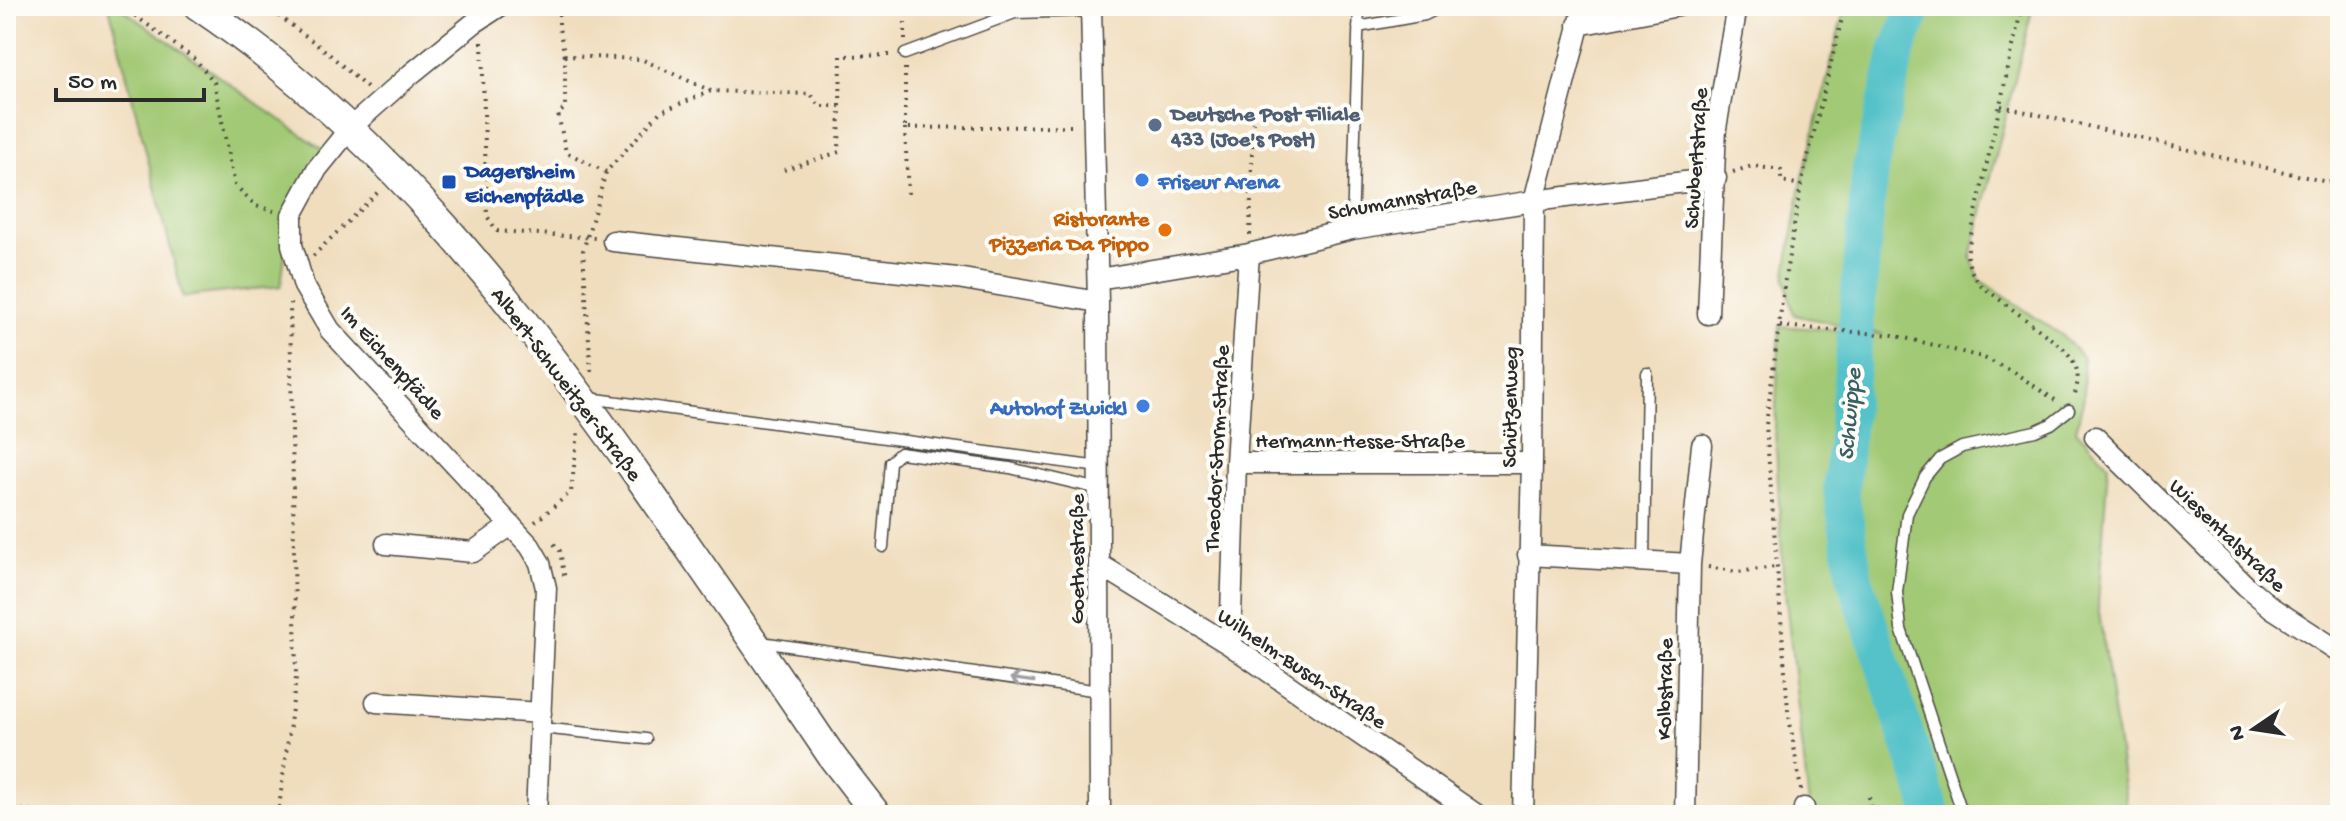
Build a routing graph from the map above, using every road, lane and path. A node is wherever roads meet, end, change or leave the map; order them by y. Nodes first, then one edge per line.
1 (122, 6) edge
2 (198, 6) edge
3 (266, 6) edge
4 (500, 6) edge
5 (559, 6) edge
6 (905, 6) edge
7 (1359, 6) edge
8 (1443, 6) edge
9 (1678, 6) edge
10 (1737, 6) edge
11 (1845, 6) edge
12 (2022, 6) edge
13 (1091, 9) edge
14 (1581, 16) edge
15 (474, 23) junction
16 (1358, 27) junction
17 (905, 54) junction
18 (565, 56) junction
19 (711, 91) dead end
20 (381, 101) junction
21 (840, 106) dead end
22 (2001, 106) junction
23 (1253, 122) dead end
24 (1094, 126) junction
25 (351, 127) junction
26 (905, 128) junction
27 (396, 172) junction
28 (606, 172) dead end
29 (1716, 178) junction
30 (1801, 185) junction
31 (2340, 185) edge
32 (908, 195) dead end
33 (1534, 201) junction
34 (292, 215) junction
35 (1352, 229) junction
36 (613, 241) joint
37 (1249, 254) junction
38 (298, 265) junction
39 (1098, 279) junction
40 (1098, 302) junction
41 (1708, 314) dead end
42 (1780, 326) junction
43 (1647, 373) dead end
44 (583, 397) junction
45 (2069, 410) junction
46 (2095, 437) dead end
47 (1702, 445) dead end
48 (1236, 463) junction
49 (1532, 463) junction
50 (1099, 467) junction
51 (1099, 489) junction
52 (511, 525) junction
53 (386, 544) dead end
54 (883, 547) dead end
55 (1528, 555) junction
56 (1644, 561) junction
57 (1099, 564) junction
58 (1690, 564) junction
59 (1775, 567) junction
60 (754, 641) junction
61 (1230, 645) junction
62 (2340, 652) edge
63 (1099, 691) junction
64 (376, 702) dead end
65 (541, 721) junction
66 (646, 739) dead end
67 (1869, 797) dead end
68 (6, 808) edge
69 (1804, 811) edge
70 (56, 815) edge
71 (278, 815) edge
72 (536, 815) edge
73 (877, 815) edge
74 (1100, 815) edge
75 (1477, 815) edge
76 (1523, 815) edge
77 (1685, 815) edge
78 (1872, 815) edge
79 (1963, 815) edge

1 - 34 path
2 - 25 street, Albert-Schweitzer-Straße
3 - 20 path
4 - 15 street
5 - 18 path
6 - 17 path
7 - 16 lane
8 - 16 lane
9 - 14 street
10 - 29 street, Schubertstraße
11 - 30 path
12 - 22 path
13 - 17 lane
13 - 24 street, Goethestraße
14 - 33 street, Schützenweg
15 - 20 street
15 - 36 path
16 - 35 lane
17 - 21 path
17 - 26 path
18 - 19 path
18 - 28 path
20 - 25 street
22 - 31 path
22 - 45 path
23 - 37 path
24 - 26 path
24 - 39 street, Goethestraße
25 - 27 street, Albert-Schweitzer-Straße
25 - 34 street
26 - 32 path
27 - 38 path
27 - 44 street, Albert-Schweitzer-Straße
29 - 30 path
29 - 33 street, Schumannstraße
29 - 41 street, Schubertstraße
30 - 42 path
33 - 35 street, Schumannstraße
33 - 49 street, Schützenweg
34 - 38 street, Im Eichenpfädle
35 - 37 street, Schumannstraße
36 - 40 street
37 - 39 street, Schumannstraße
37 - 48 street, Theodor-Storm-Straße
38 - 52 street, Im Eichenpfädle
38 - 71 path
39 - 40 street, Goethestraße
40 - 50 street, Goethestraße
42 - 45 path
42 - 59 path
43 - 56 lane
44 - 50 lane
44 - 60 street, Albert-Schweitzer-Straße
45 - 79 lane
46 - 62 street, Wiesentalstraße
47 - 58 street, Kolbstraße
48 - 49 street, Hermann-Hesse-Straße
48 - 61 street, Theodor-Storm-Straße
49 - 55 street, Schützenweg
50 - 51 street, Goethestraße
51 - 54 lane
51 - 57 street, Goethestraße
52 - 53 street
52 - 65 street, Im Eichenpfädle
55 - 56 street
55 - 76 street, Schützenweg
56 - 58 street
57 - 61 street, Wilhelm-Busch-Straße
57 - 63 street, Goethestraße
58 - 59 path
58 - 77 street, Kolbstraße
59 - 69 path
63 -> 60 lane
60 - 73 street, Albert-Schweitzer-Straße
61 - 75 street, Wilhelm-Busch-Straße
63 - 74 street, Goethestraße
64 - 65 street
65 - 66 lane
65 - 72 street, Im Eichenpfädle
67 - 78 path
68 - 70 path

